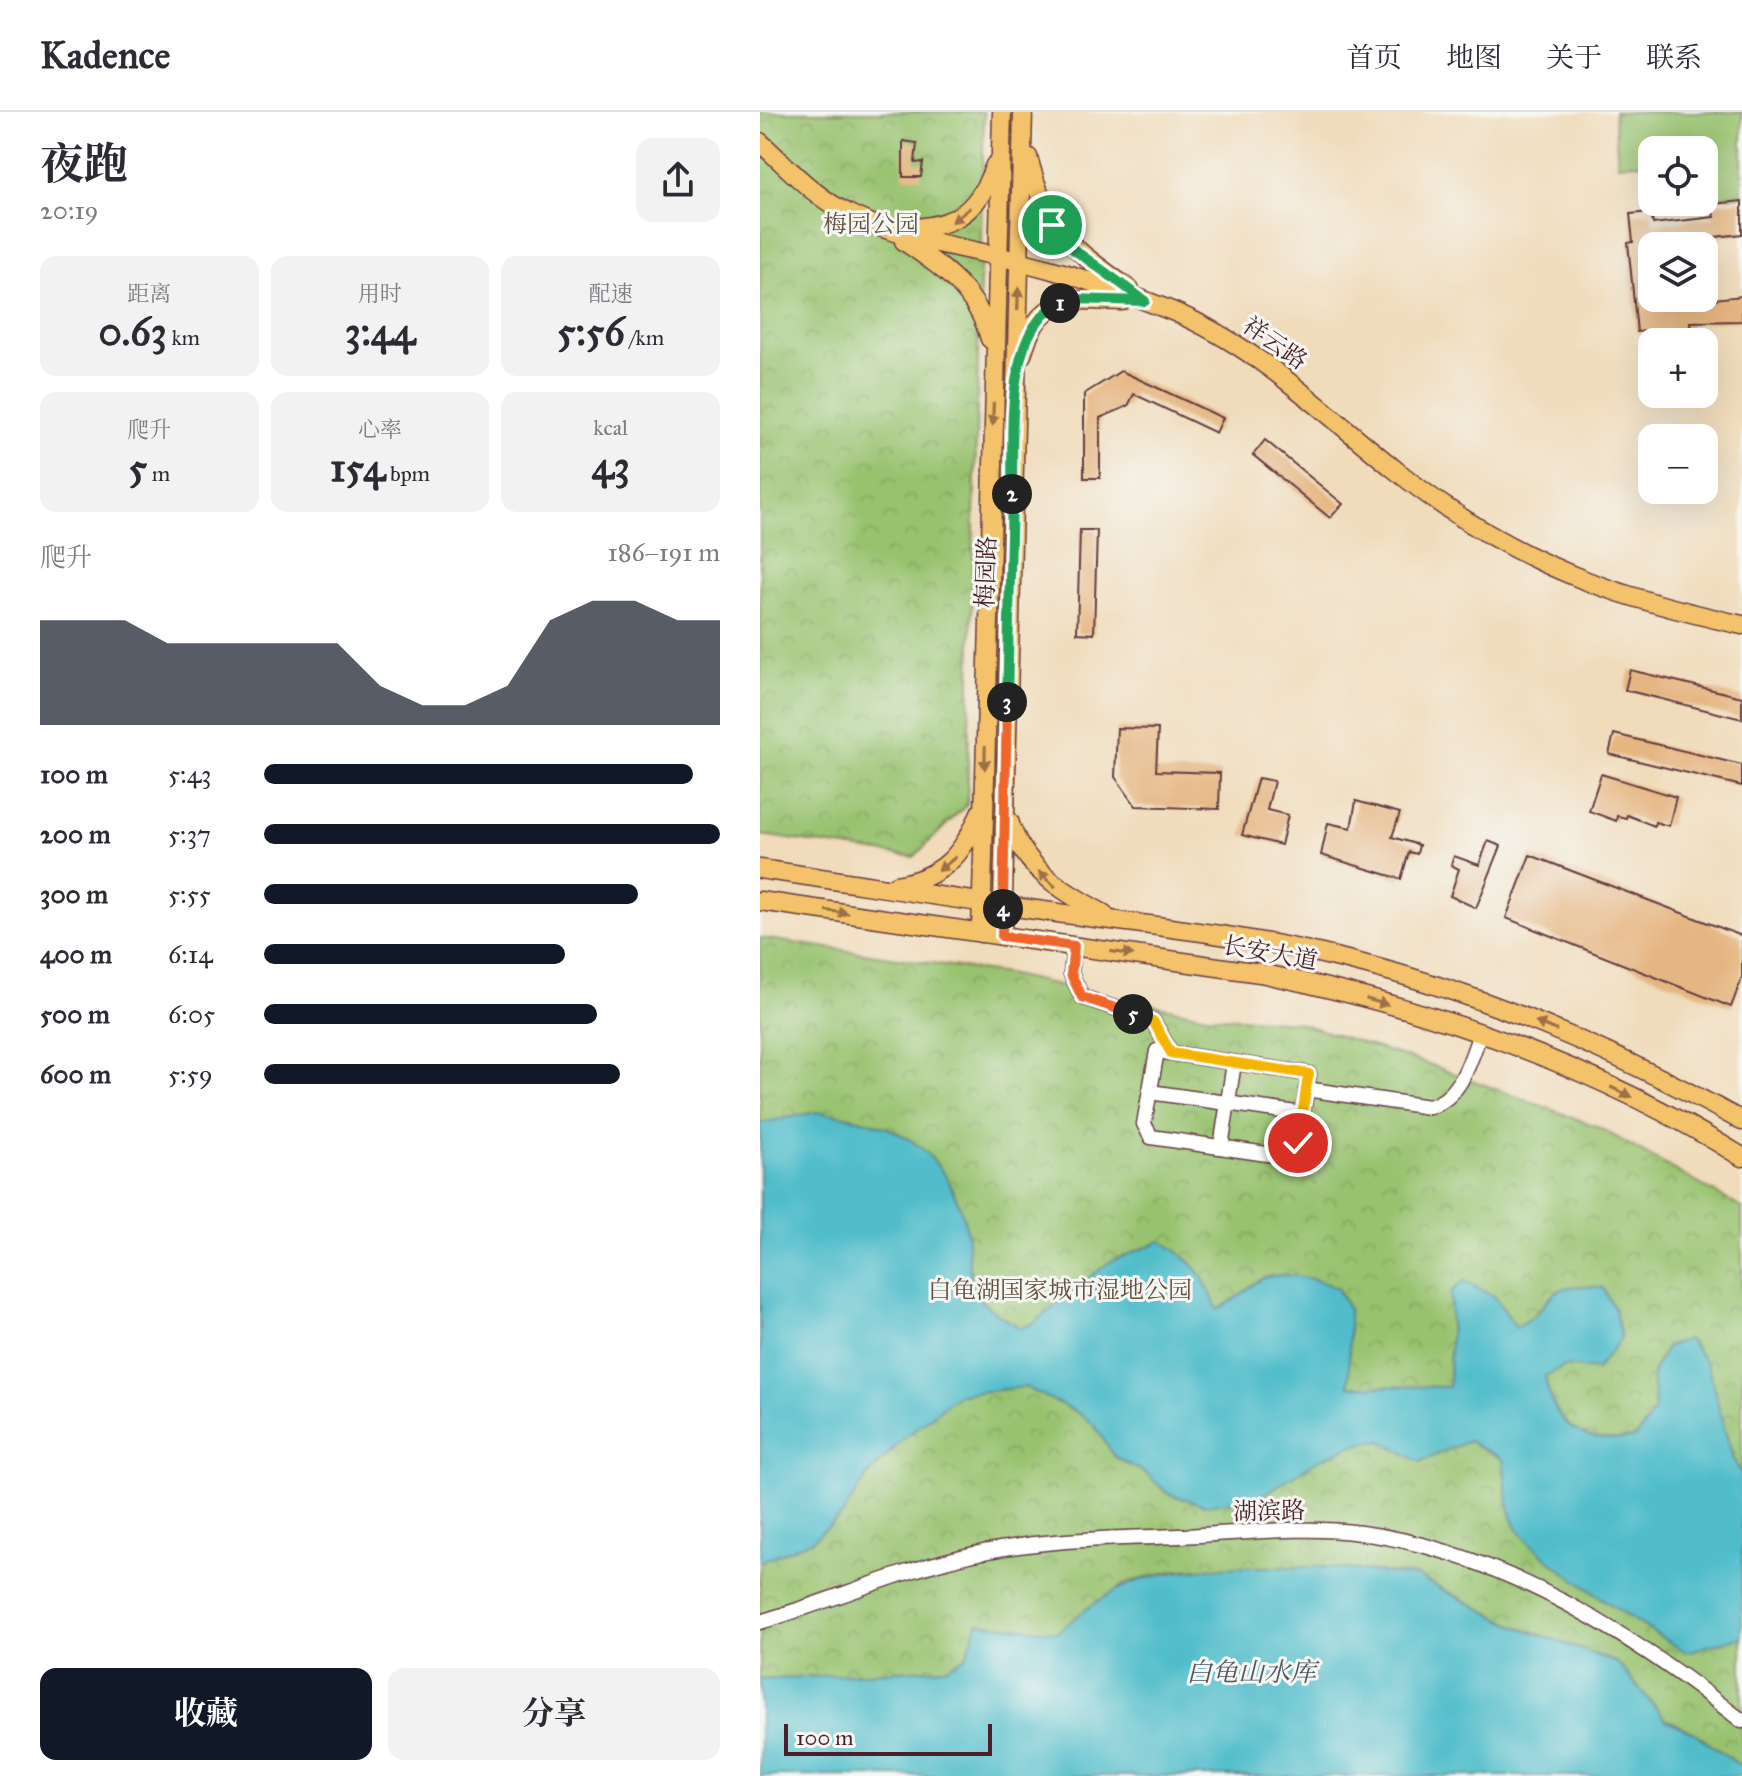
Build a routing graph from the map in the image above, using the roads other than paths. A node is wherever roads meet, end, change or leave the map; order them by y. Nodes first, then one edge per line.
1 (1002, 112) edge
2 (1023, 112) edge
3 (1022, 135) junction
4 (760, 142) edge
5 (1001, 152) junction
6 (888, 231) junction
7 (997, 256) junction
8 (1019, 261) junction
9 (1145, 301) junction
10 (994, 378) junction
11 (1015, 382) junction
12 (1742, 625) edge
13 (984, 803) junction
14 (1004, 803) junction
15 (760, 869) edge
16 (881, 887) junction
17 (760, 901) edge
18 (982, 902) junction
19 (1003, 905) junction
20 (1114, 919) junction
21 (981, 933) junction
22 (1002, 936) junction
23 (1074, 946) junction
24 (1480, 1034) junction
25 (1171, 1053) junction
26 (1234, 1063) junction
27 (1306, 1089) junction
28 (1150, 1092) junction
29 (1228, 1103) junction
30 (1303, 1114) junction
31 (1742, 1121) edge
32 (1221, 1147) junction
33 (1742, 1157) edge
34 (760, 1622) edge
35 (1742, 1721) edge

1 - 5 main road, 梅园路
2 - 3 main road, 梅园路
3 - 8 main road, 梅园路
3 - 9 main road
4 - 6 main road, 祥云路
5 -> 6 main road
5 - 7 main road, 梅园路
6 - 7 main road, 祥云路
6 - 10 main road
7 - 8 main road, 祥云路
7 - 10 main road, 梅园路
8 - 9 main road, 祥云路
11 -> 8 main road, 梅园路
9 - 11 main road
9 - 12 main road, 祥云路
10 -> 13 main road, 梅园路
11 - 14 main road, 梅园路
13 -> 16 main road
13 - 18 main road, 梅园路
14 - 19 main road, 梅园路
20 -> 14 main road
15 - 16 main road, 长安大道
16 - 18 main road, 长安大道
17 -> 21 main road, 长安大道
18 - 19 main road, 长安大道
18 - 21 main road, 梅园路
19 - 20 main road, 长安大道
19 - 22 main road, 梅园路
31 -> 20 main road, 长安大道
21 - 22 main road, 长安大道
22 - 23 main road, 长安大道
23 -> 24 main road, 长安大道
23 - 25 street
24 - 27 street
24 -> 33 main road, 长安大道
25 - 26 street
25 - 28 street
26 - 27 street
26 - 29 street
27 - 30 street
28 - 29 street
28 - 32 street
29 - 30 street
29 - 32 street
30 - 32 street
34 - 35 street, 湖滨路

